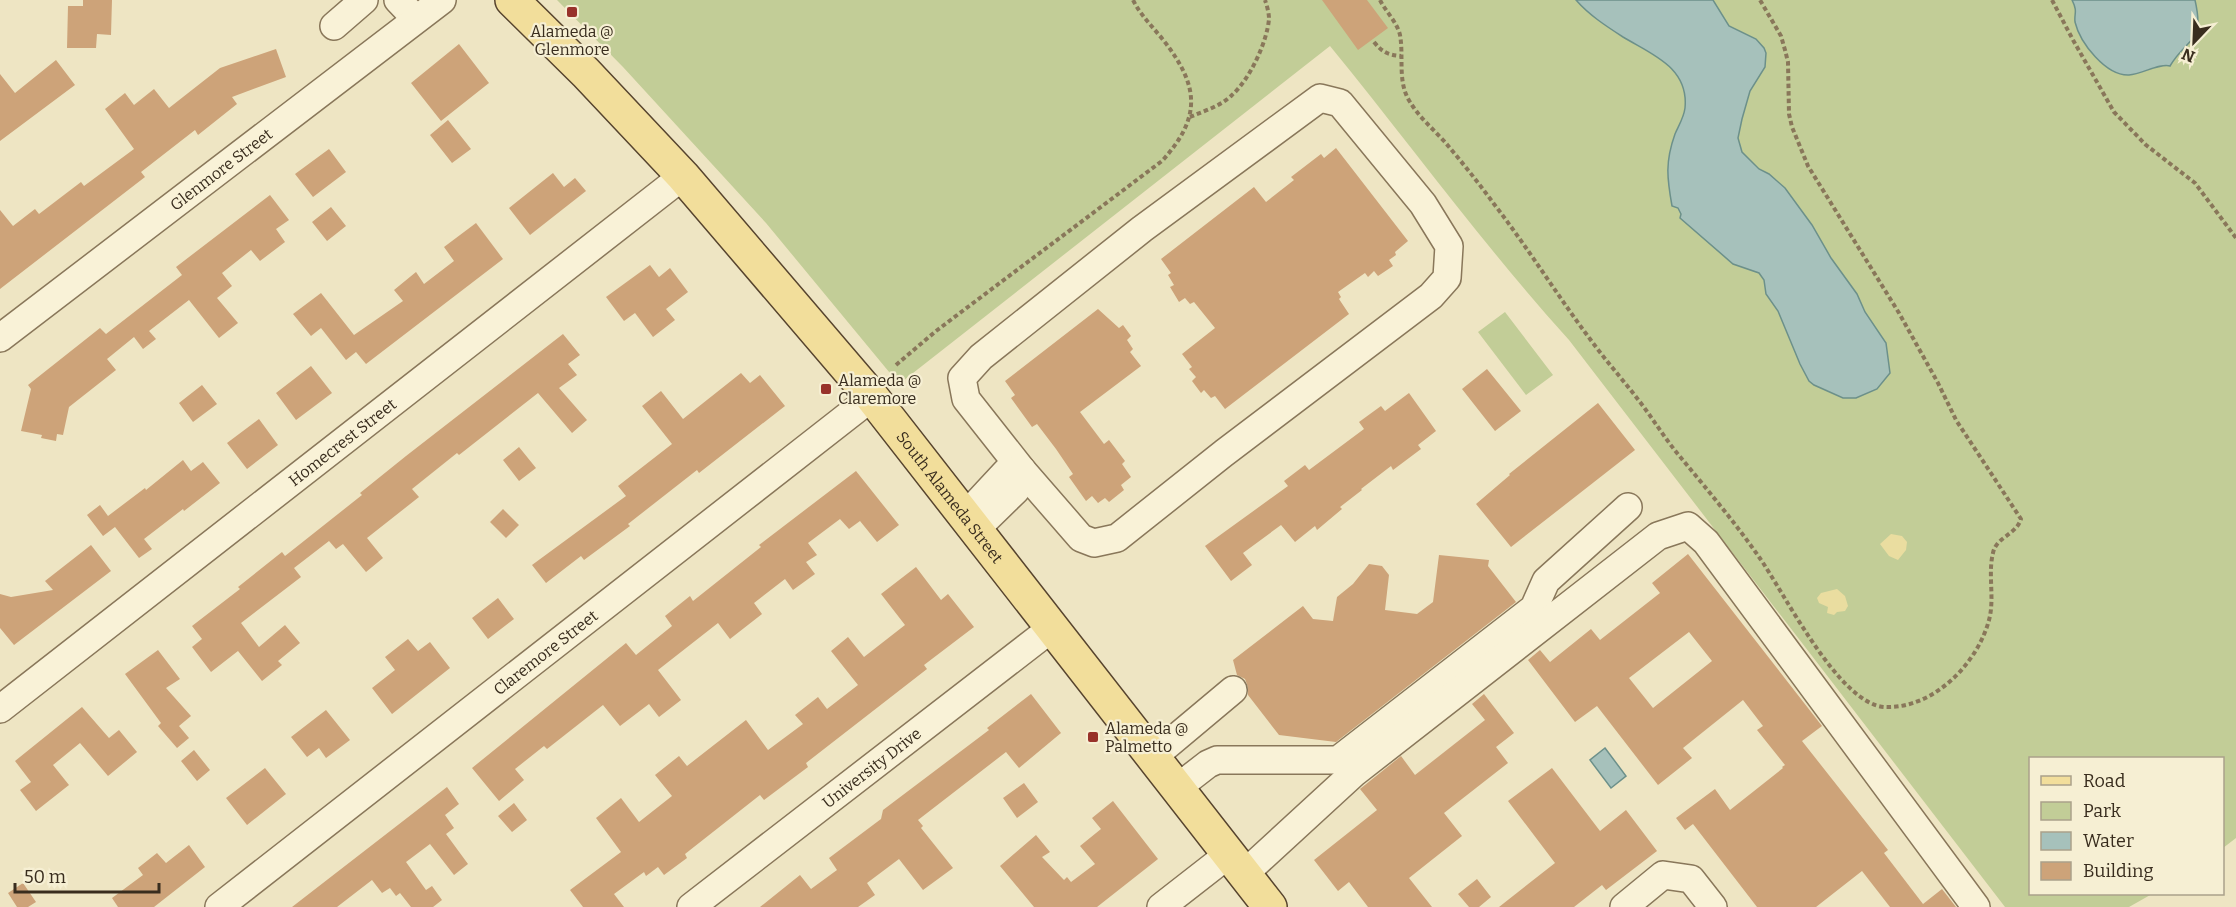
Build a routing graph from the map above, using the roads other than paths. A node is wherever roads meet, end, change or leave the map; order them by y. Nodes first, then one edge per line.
1 (364, 0) edge
2 (398, 0) edge
3 (442, 0) edge
4 (512, 0) edge
5 (416, 19) junction
6 (334, 26) dead end
7 (683, 176) junction
8 (0, 338) edge
9 (872, 398) junction
10 (1022, 470) junction
11 (1628, 507) dead end
12 (971, 522) junction
13 (1052, 628) junction
14 (1233, 690) dead end
15 (0, 709) edge
16 (1153, 757) junction
17 (1177, 788) junction
18 (1236, 864) junction
19 (219, 907) edge
20 (692, 907) edge
21 (1161, 907) edge
22 (1270, 907) edge
23 (1624, 907) edge
24 (1713, 907) edge
25 (1976, 907) edge

1 - 6 street
2 - 5 street
3 - 5 street, Glenmore Street
4 - 7 main road, South Alameda Street
5 - 8 street, Glenmore Street
7 - 9 main road, South Alameda Street
7 - 15 street, Homecrest Street
9 - 12 main road, South Alameda Street
9 - 19 street, Claremore Street
10 - 10 street
10 - 12 street
11 - 17 street
12 - 13 main road, South Alameda Street
13 - 16 main road, South Alameda Street
13 - 20 street, University Drive
14 - 16 street
16 - 17 main road, South Alameda Street
17 - 18 main road, South Alameda Street
18 - 21 street
18 - 22 main road, South Alameda Street
18 - 25 street
23 - 24 street

